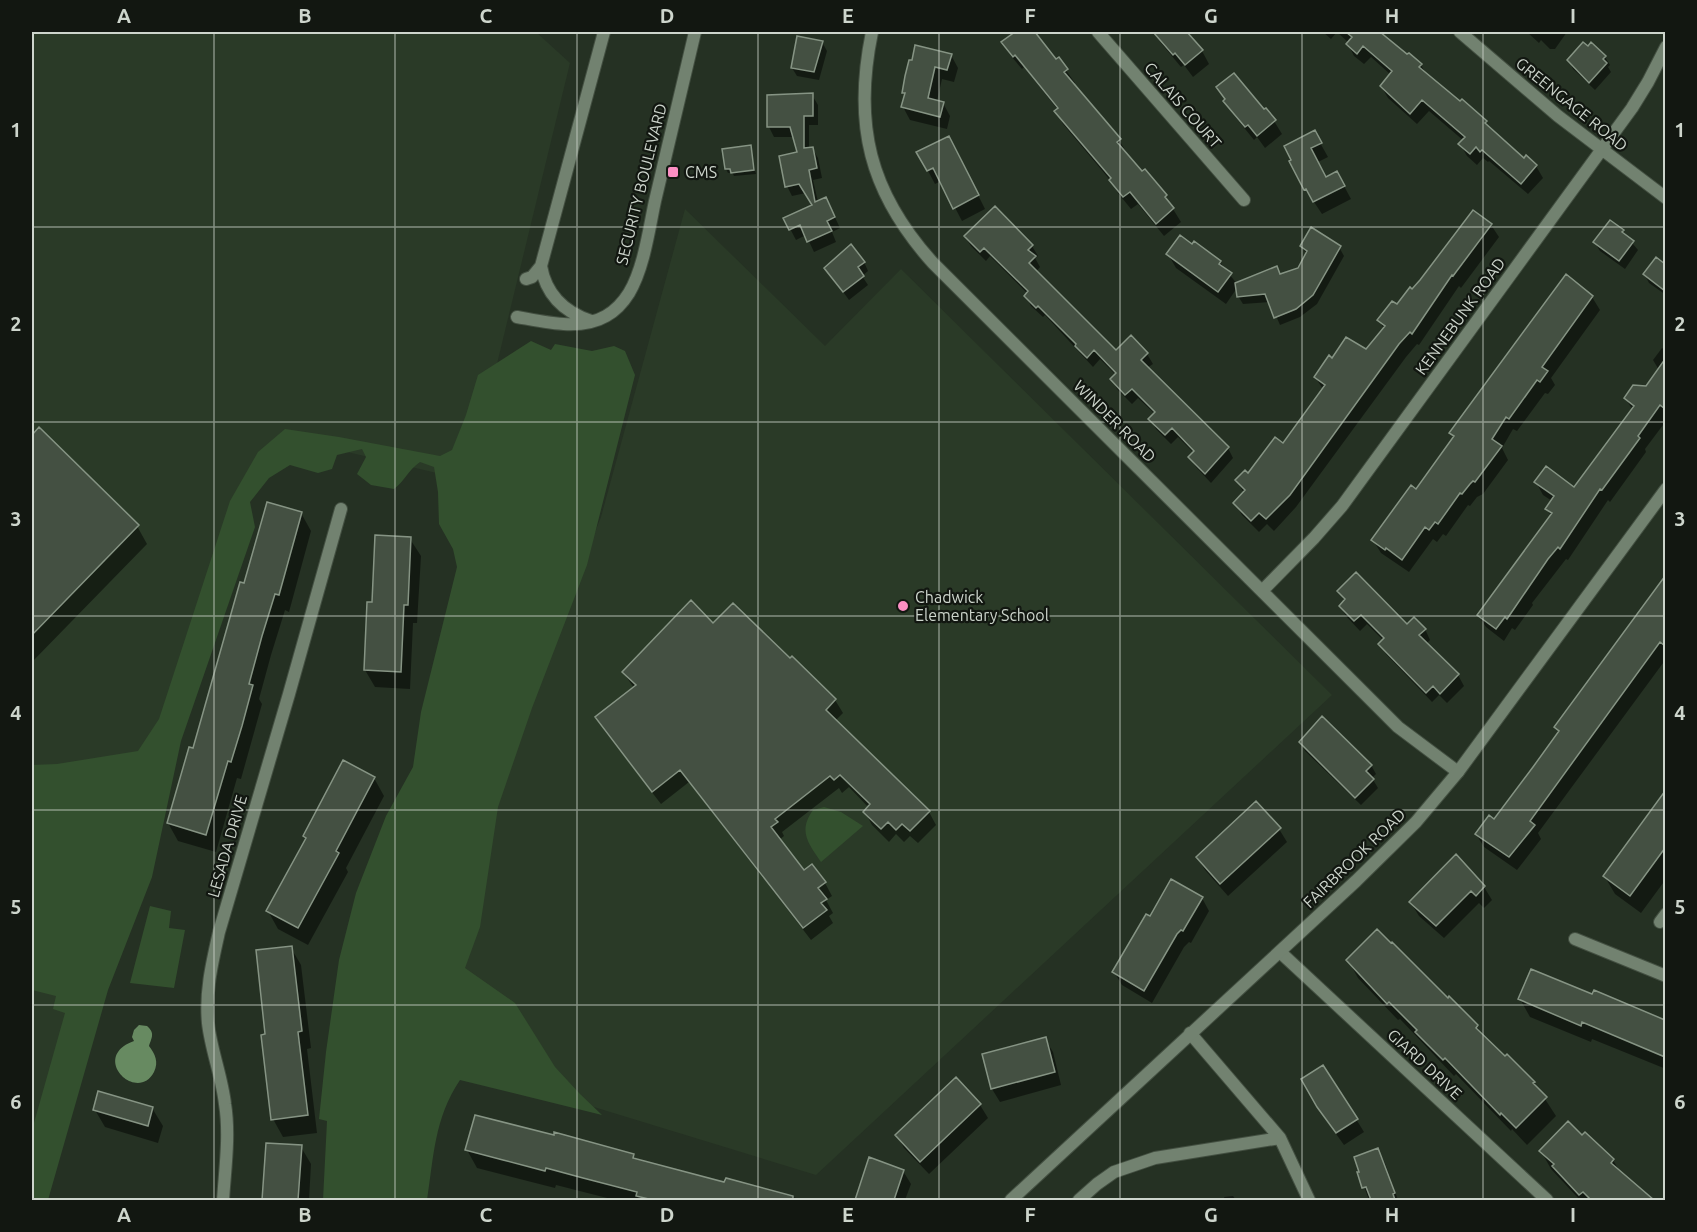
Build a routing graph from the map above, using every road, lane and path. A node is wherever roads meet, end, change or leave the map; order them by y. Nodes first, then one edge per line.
1 (604, 32) edge
2 (694, 32) edge
3 (872, 32) edge
4 (1098, 32) edge
5 (1460, 32) edge
6 (1665, 47) edge
7 (1602, 151) junction
8 (1665, 198) edge
9 (1244, 200) dead end
10 (541, 266) junction
11 (526, 279) dead end
12 (517, 317) dead end
13 (593, 322) junction
14 (1665, 489) edge
15 (341, 509) dead end
16 (1263, 591) junction
17 (1458, 772) junction
18 (1575, 939) dead end
19 (1280, 952) junction
20 (1665, 976) edge
21 (1190, 1033) junction
22 (1280, 1137) junction
23 (223, 1200) edge
24 (1011, 1200) edge
25 (1079, 1200) edge
26 (1309, 1200) edge
27 (1547, 1200) edge

1 - 10 street
2 - 13 street, SECURITY BOULEVARD
3 - 16 street, WINDER ROAD
4 - 9 street, CALAIS COURT
5 - 7 street, GREENGAGE ROAD
6 - 7 street, KENNEBUNK ROAD
7 - 8 street, GREENGAGE ROAD
7 - 16 street, KENNEBUNK ROAD
10 - 11 street
10 - 13 street
12 - 13 street
14 - 17 street, FAIRBROOK ROAD
15 - 23 street, LESADA DRIVE
16 - 17 street, WINDER ROAD
17 - 19 street, FAIRBROOK ROAD
18 - 20 street
19 - 21 street, FAIRBROOK ROAD
19 - 27 street, GIARD DRIVE
21 - 22 street
21 - 24 street, FAIRBROOK ROAD
22 - 25 street
22 - 26 street

